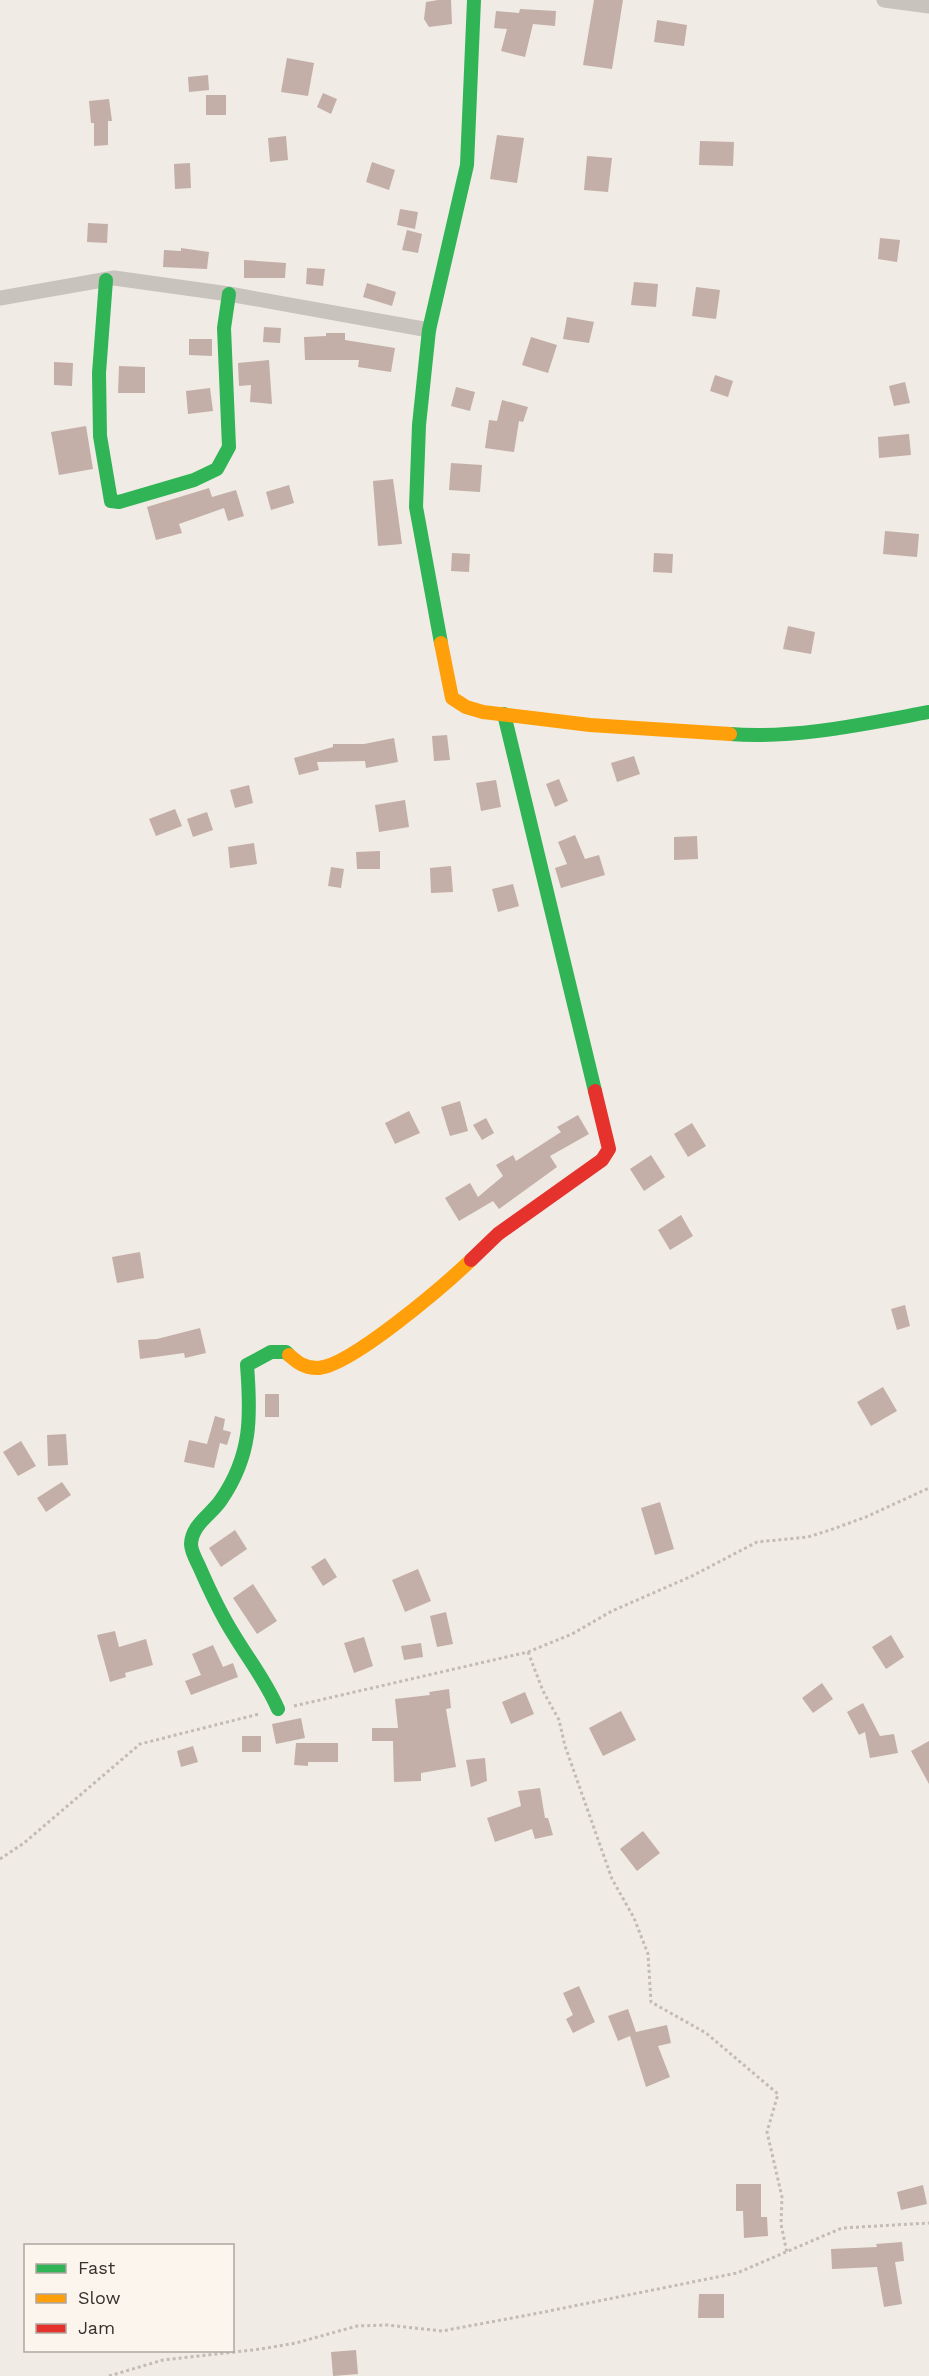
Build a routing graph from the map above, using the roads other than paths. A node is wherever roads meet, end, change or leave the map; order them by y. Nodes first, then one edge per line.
1 (474, 0) edge
2 (884, 0) edge
3 (929, 6) edge
4 (106, 279) junction
5 (229, 294) junction
6 (0, 298) edge
7 (429, 330) junction
8 (929, 712) edge
9 (504, 714) junction
10 (278, 1709) road end

1 - 7 street
2 - 3 street
4 - 5 street
4 - 5 street
4 - 6 street
5 - 7 street
7 - 9 street
8 - 9 street
9 - 10 street

